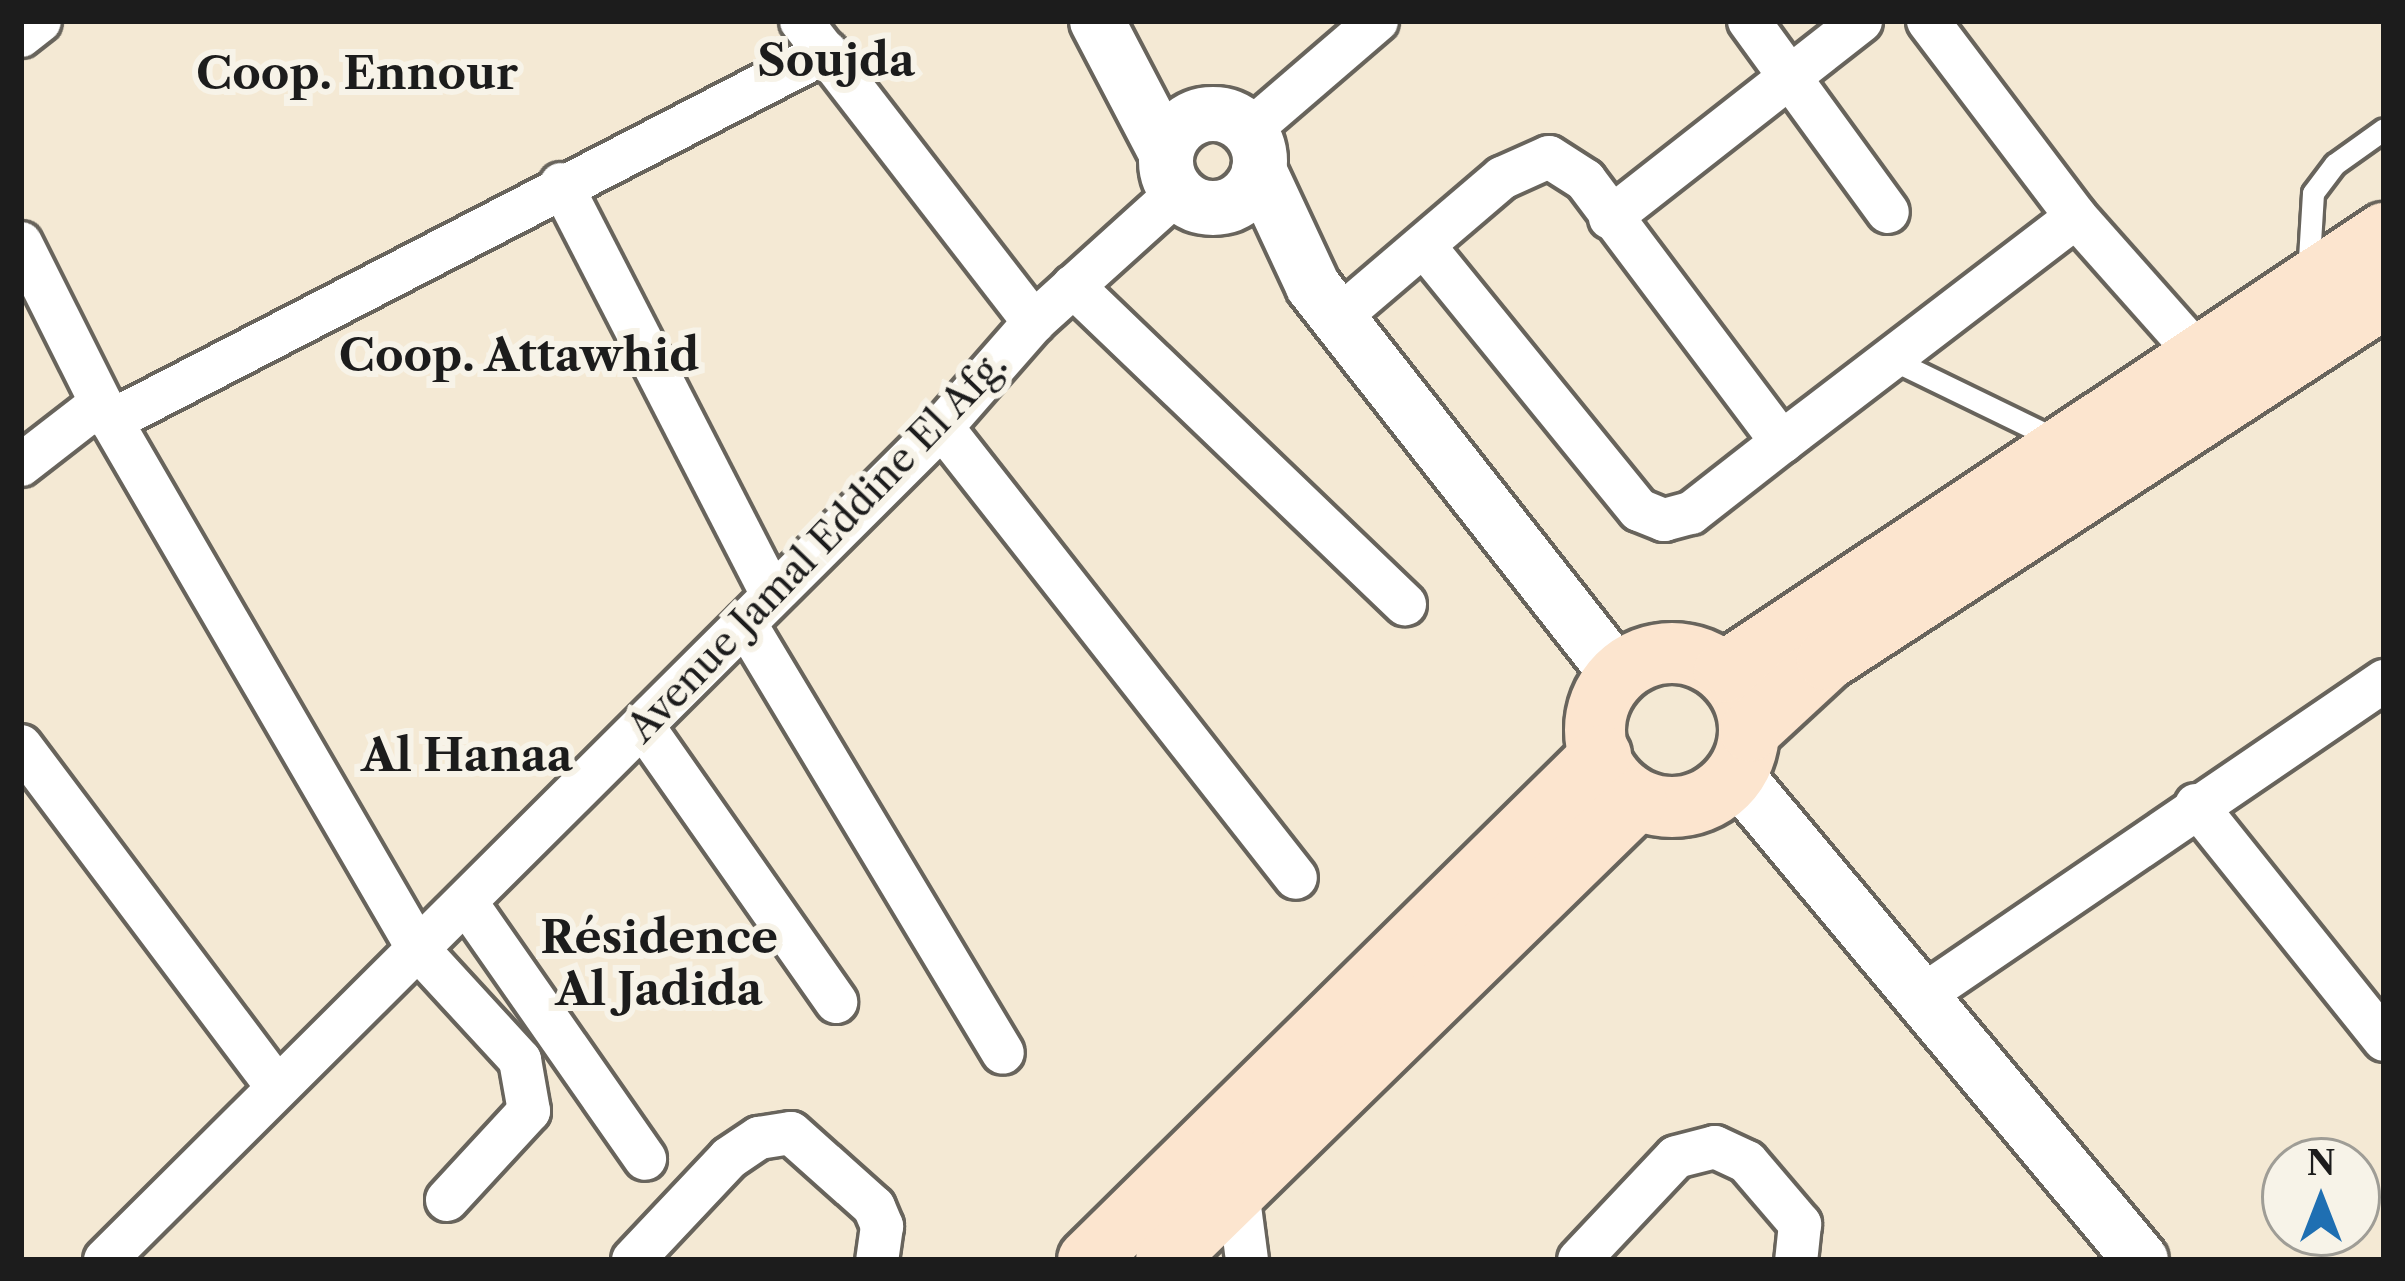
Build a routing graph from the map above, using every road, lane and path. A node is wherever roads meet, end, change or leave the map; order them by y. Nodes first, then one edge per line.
1 (40, 21) edge
2 (1377, 21) edge
3 (1749, 21) edge
4 (1862, 21) edge
5 (1940, 25) edge
6 (1103, 28) edge
7 (21, 36) edge
8 (814, 36) edge
9 (1792, 75) junction
10 (2384, 128) edge
11 (1240, 138) junction
12 (562, 184) junction
13 (1185, 185) junction
14 (1888, 212) dead end
15 (2076, 217) junction
16 (1610, 218) junction
17 (2384, 233) edge
18 (21, 243) edge
19 (1425, 247) junction
20 (2308, 281) junction
21 (1072, 286) junction
22 (2384, 298) edge
23 (1325, 302) junction
24 (1034, 322) junction
25 (2195, 351) junction
26 (1893, 360) junction
27 (106, 412) junction
28 (942, 427) junction
29 (2060, 441) junction
30 (1782, 442) junction
31 (21, 465) edge
32 (1405, 604) dead end
33 (758, 609) junction
34 (1724, 672) junction
35 (1618, 675) junction
36 (2384, 681) edge
37 (643, 726) junction
38 (21, 746) edge
39 (1743, 753) junction
40 (1619, 777) junction
41 (2196, 805) junction
42 (1296, 878) dead end
43 (466, 902) junction
44 (418, 949) junction
45 (1925, 994) junction
46 (836, 1002) dead end
47 (2384, 1040) edge
48 (1004, 1054) dead end
49 (275, 1084) junction
50 (645, 1159) dead end
51 (1237, 1184) junction
52 (448, 1200) dead end
53 (105, 1260) edge
54 (633, 1260) edge
55 (877, 1260) edge
56 (1088, 1260) edge
57 (1166, 1260) edge
58 (1247, 1260) edge
59 (1579, 1260) edge
60 (1796, 1260) edge
61 (2141, 1260) edge

1 - 7 street
2 - 11 street
3 - 9 street
4 - 9 street
5 - 15 street
6 - 11 street
6 - 13 street
8 - 12 street
8 - 24 street
9 - 14 street
9 - 16 street
10 - 20 lane
11 - 13 street
11 - 13 street
11 - 23 street
12 - 27 street
12 - 33 street
13 - 21 street, Avenue Jamal Eddine El Afg.
13 - 23 street
15 - 25 street
15 - 26 street
16 - 19 street
16 - 30 street
17 - 20 main road
18 - 27 street
19 - 23 street
19 - 30 street
20 - 25 main road
21 - 24 street, Avenue Jamal Eddine El Afg.
21 - 32 street
22 - 39 main road
23 - 35 street
24 - 28 street, Avenue Jamal Eddine El Afg.
25 - 29 main road
26 - 29 lane
26 - 30 street
27 - 31 street
27 - 44 street
28 - 33 street, Avenue Jamal Eddine El Afg.
28 - 42 street
29 - 34 main road
33 - 37 street, Avenue Jamal Eddine El Afg.
33 - 48 street
34 - 35 main road
34 - 39 main road
35 - 40 main road
36 - 41 street
37 - 43 street, Avenue Jamal Eddine El Afg.
37 - 46 street
38 - 49 street
39 - 40 main road
39 - 45 street
40 - 51 main road
40 - 56 main road
41 - 45 street
41 - 47 street
43 - 44 street, Avenue Jamal Eddine El Afg.
43 - 50 street
44 - 49 street, Avenue Jamal Eddine El Afg.
44 - 52 street
45 - 61 street
49 - 53 street, Avenue Jamal Eddine El Afg.
51 - 57 main road
51 - 58 street
54 - 55 street
59 - 60 street

